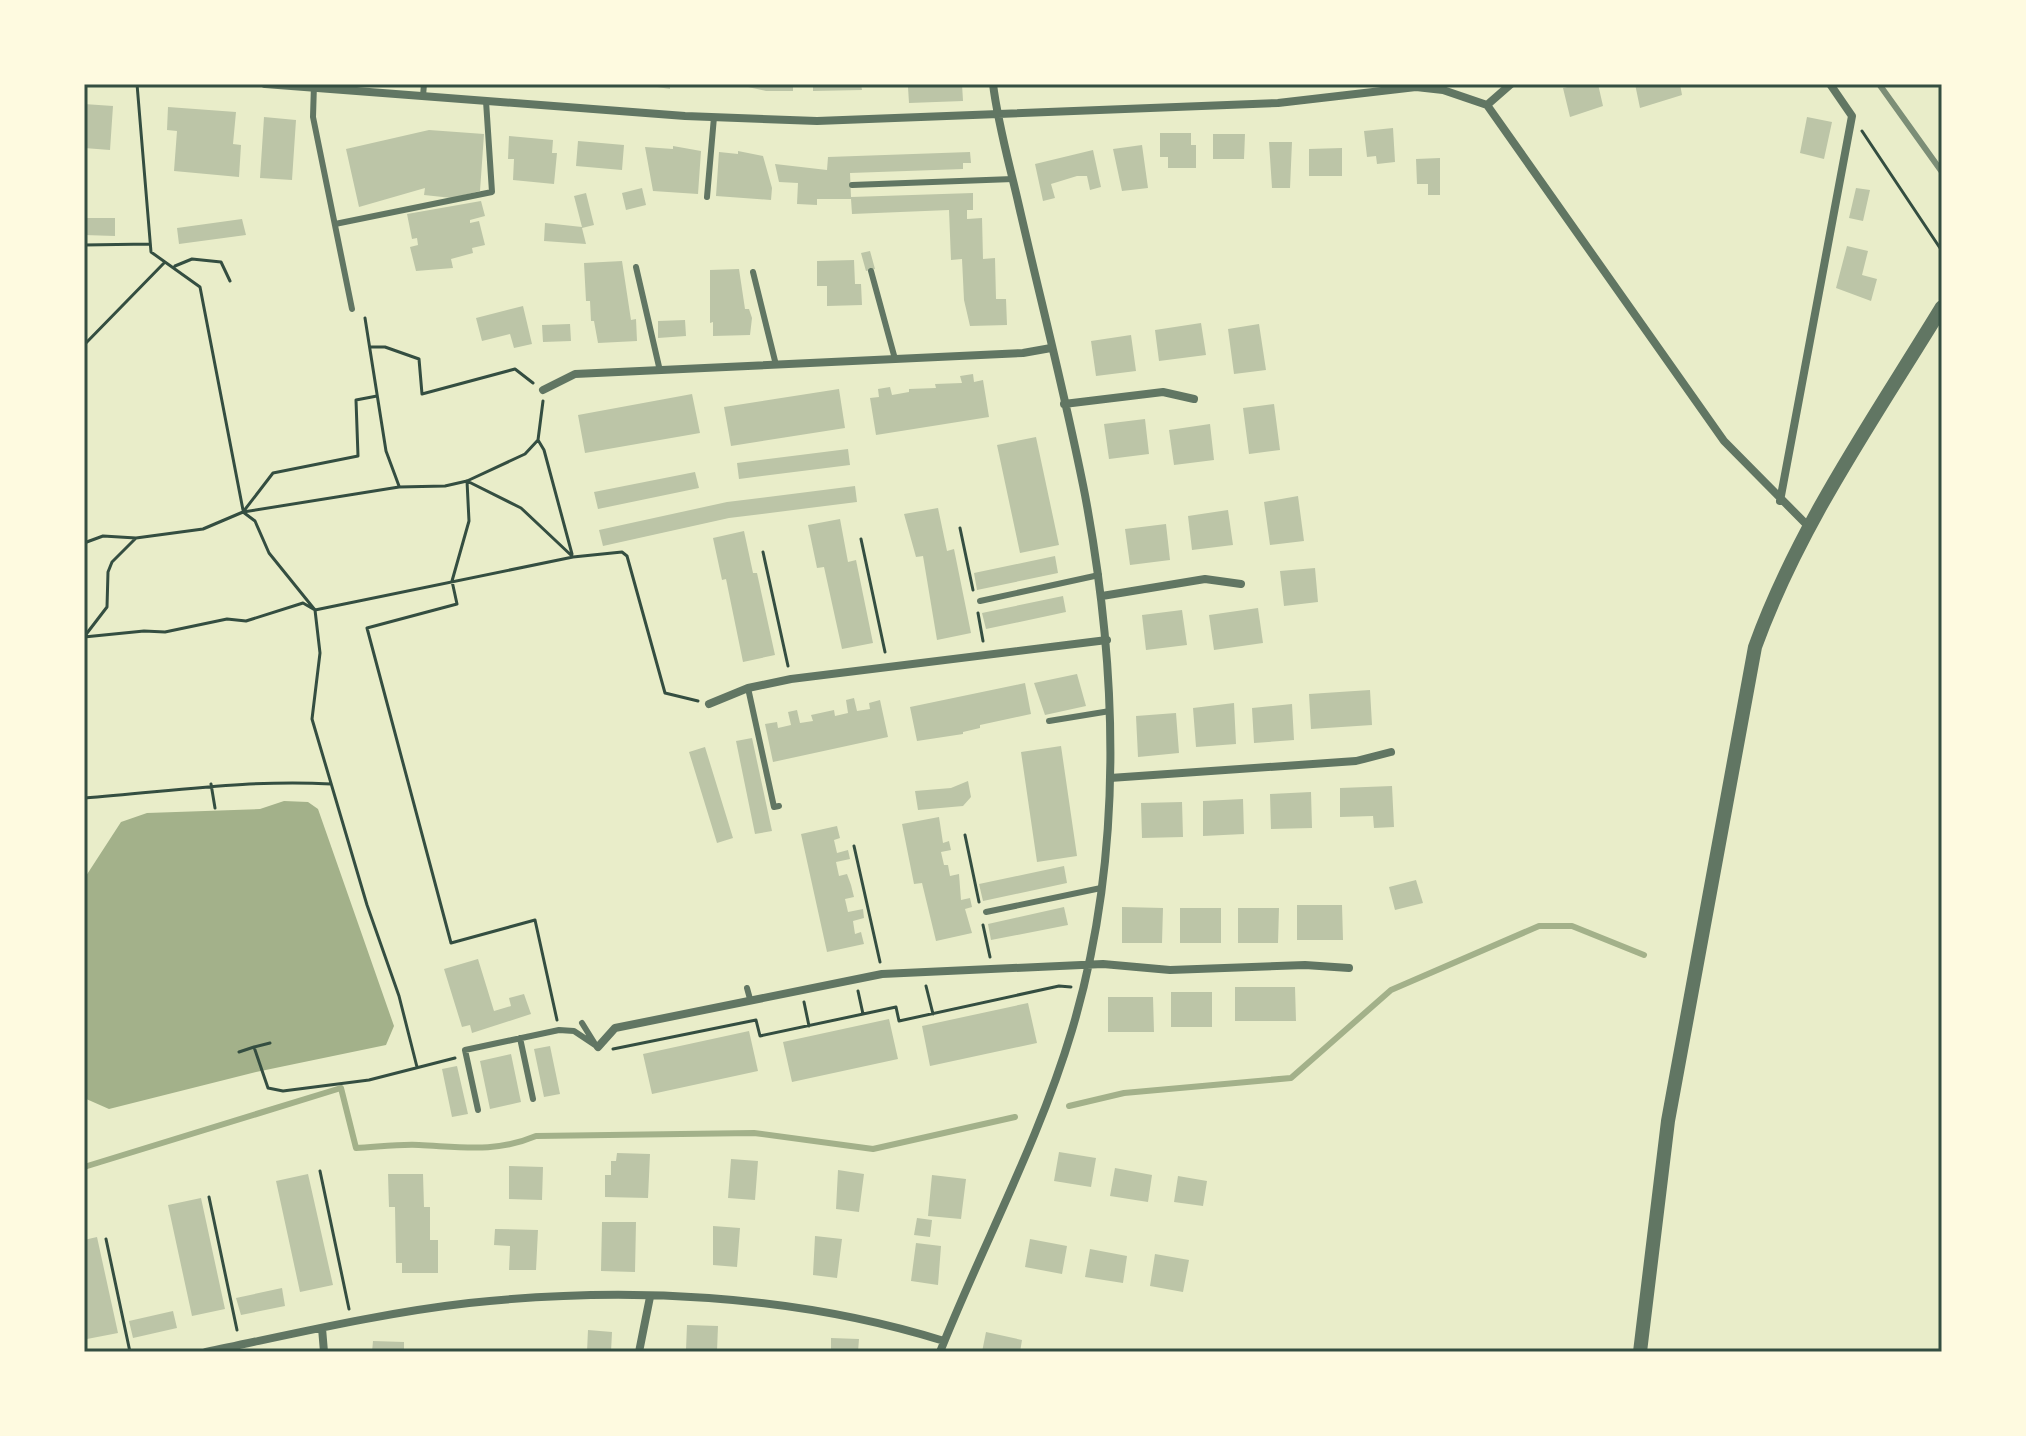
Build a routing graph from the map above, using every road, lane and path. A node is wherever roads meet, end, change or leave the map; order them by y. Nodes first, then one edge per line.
1 (137, 84) edge
2 (265, 84) edge
3 (424, 84) edge
4 (993, 84) edge
5 (1511, 84) edge
6 (1830, 84) edge
7 (314, 86) edge
8 (423, 96) junction
9 (486, 101) junction
10 (1487, 105) junction
11 (998, 115) junction
12 (1852, 116) junction
13 (714, 117) junction
14 (1013, 179) junction
15 (852, 185) dead end
16 (707, 197) dead end
17 (335, 224) junction
18 (150, 244) junction
19 (84, 245) edge
20 (1942, 251) edge
21 (167, 261) junction
22 (175, 266) junction
23 (636, 267) dead end
24 (871, 271) dead end
25 (753, 272) dead end
26 (230, 281) dead end
27 (1942, 307) edge
28 (352, 309) dead end
29 (365, 318) dead end
30 (84, 345) edge
31 (370, 347) junction
32 (1051, 348) junction
33 (895, 359) junction
34 (776, 365) junction
35 (660, 371) junction
36 (543, 390) junction
37 (377, 396) junction
38 (1194, 399) dead end
39 (1064, 404) junction
40 (538, 440) junction
41 (467, 481) junction
42 (399, 487) junction
43 (1780, 501) junction
44 (243, 512) junction
45 (1809, 527) junction
46 (136, 538) junction
47 (861, 539) dead end
48 (84, 543) edge
49 (763, 552) dead end
50 (573, 557) junction
51 (1099, 575) junction
52 (452, 581) junction
53 (1241, 584) dead end
54 (1102, 596) junction
55 (980, 601) dead end
56 (315, 610) junction
57 (84, 637) edge
58 (1107, 640) junction
59 (889, 668) junction
60 (791, 679) junction
61 (748, 688) junction
62 (709, 704) joint
63 (1110, 711) junction
64 (1049, 721) dead end
65 (1391, 752) dead end
66 (1110, 778) junction
67 (211, 784) junction
68 (331, 784) junction
69 (84, 798) edge
70 (779, 806) dead end
71 (215, 808) dead end
72 (854, 846) dead end
73 (1101, 888) junction
74 (986, 912) dead end
75 (1088, 964) junction
76 (1349, 968) dead end
77 (923, 972) junction
78 (882, 974) junction
79 (855, 978) junction
80 (1059, 986) dead end
81 (747, 988) dead end
82 (801, 989) junction
83 (750, 999) junction
84 (863, 1014) junction
85 (933, 1014) junction
86 (582, 1023) dead end
87 (809, 1026) junction
88 (559, 1030) junction
89 (520, 1038) junction
90 (270, 1043) dead end
91 (254, 1047) junction
92 (598, 1047) junction
93 (239, 1052) dead end
94 (533, 1099) dead end
95 (478, 1110) dead end
96 (320, 1171) dead end
97 (209, 1197) dead end
98 (106, 1239) dead end
99 (650, 1297) junction
100 (352, 1323) junction
101 (322, 1328) junction
102 (944, 1341) junction
103 (240, 1345) junction
104 (130, 1352) edge
105 (206, 1352) edge
106 (324, 1352) edge
107 (639, 1352) edge
108 (940, 1352) edge
109 (1640, 1352) edge

1 - 18 path
2 - 7 street
3 - 8 lane
4 - 11 street
5 - 10 street
6 - 12 street
7 - 8 street
7 - 17 lane
8 - 9 street
9 - 13 street
9 - 17 lane
10 - 11 street
10 - 43 street
11 - 13 street
11 - 14 street
12 - 20 path
12 - 43 street
13 - 16 lane
14 - 15 lane
14 - 32 street
17 - 28 lane
18 - 19 path
18 - 21 path
21 - 22 path
21 - 30 path
22 - 26 path
22 - 44 path
23 - 35 lane
24 - 33 lane
25 - 34 lane
27 - 45 street
29 - 31 path
31 - 36 path
31 - 37 path
32 - 33 street
32 - 39 street
33 - 34 street
34 - 35 street
35 - 36 street
36 - 40 path
37 - 42 path
37 - 44 path
38 - 39 street
39 - 51 street
40 - 41 path
40 - 50 path
41 - 42 path
41 - 50 path
41 - 52 path
42 - 44 path
43 - 45 street
44 - 46 path
44 - 56 path
45 - 109 street
46 - 48 path
46 - 57 path
47 - 59 path
49 - 60 path
50 - 52 path
50 - 62 path
51 - 54 street
51 - 55 lane
52 - 56 path
52 - 88 path
53 - 54 street
54 - 58 street
56 - 57 path
56 - 68 path
58 - 59 street
58 - 63 street
59 - 60 street
60 - 61 street
61 - 62 street
61 - 70 lane
63 - 64 lane
63 - 66 street
65 - 66 street
66 - 73 street
67 - 68 path
67 - 69 path
67 - 71 path
68 - 91 path
72 - 78 path
73 - 74 lane
73 - 75 street
75 - 76 street
75 - 77 street
75 - 102 street
77 - 78 street
77 - 85 path
78 - 79 street
79 - 82 street
79 - 84 path
80 - 85 path
81 - 83 lane
82 - 83 street
82 - 87 path
83 - 92 street
84 - 85 path
84 - 87 path
86 - 92 lane
87 - 92 path
88 - 89 lane
88 - 92 lane
89 - 94 lane
89 - 95 lane
90 - 91 path
91 - 93 path
96 - 100 path
97 - 103 path
98 - 104 path
99 - 100 street
99 - 102 street
99 - 107 street
100 - 101 street
101 - 103 street
101 - 106 street
102 - 108 street
103 - 105 street

